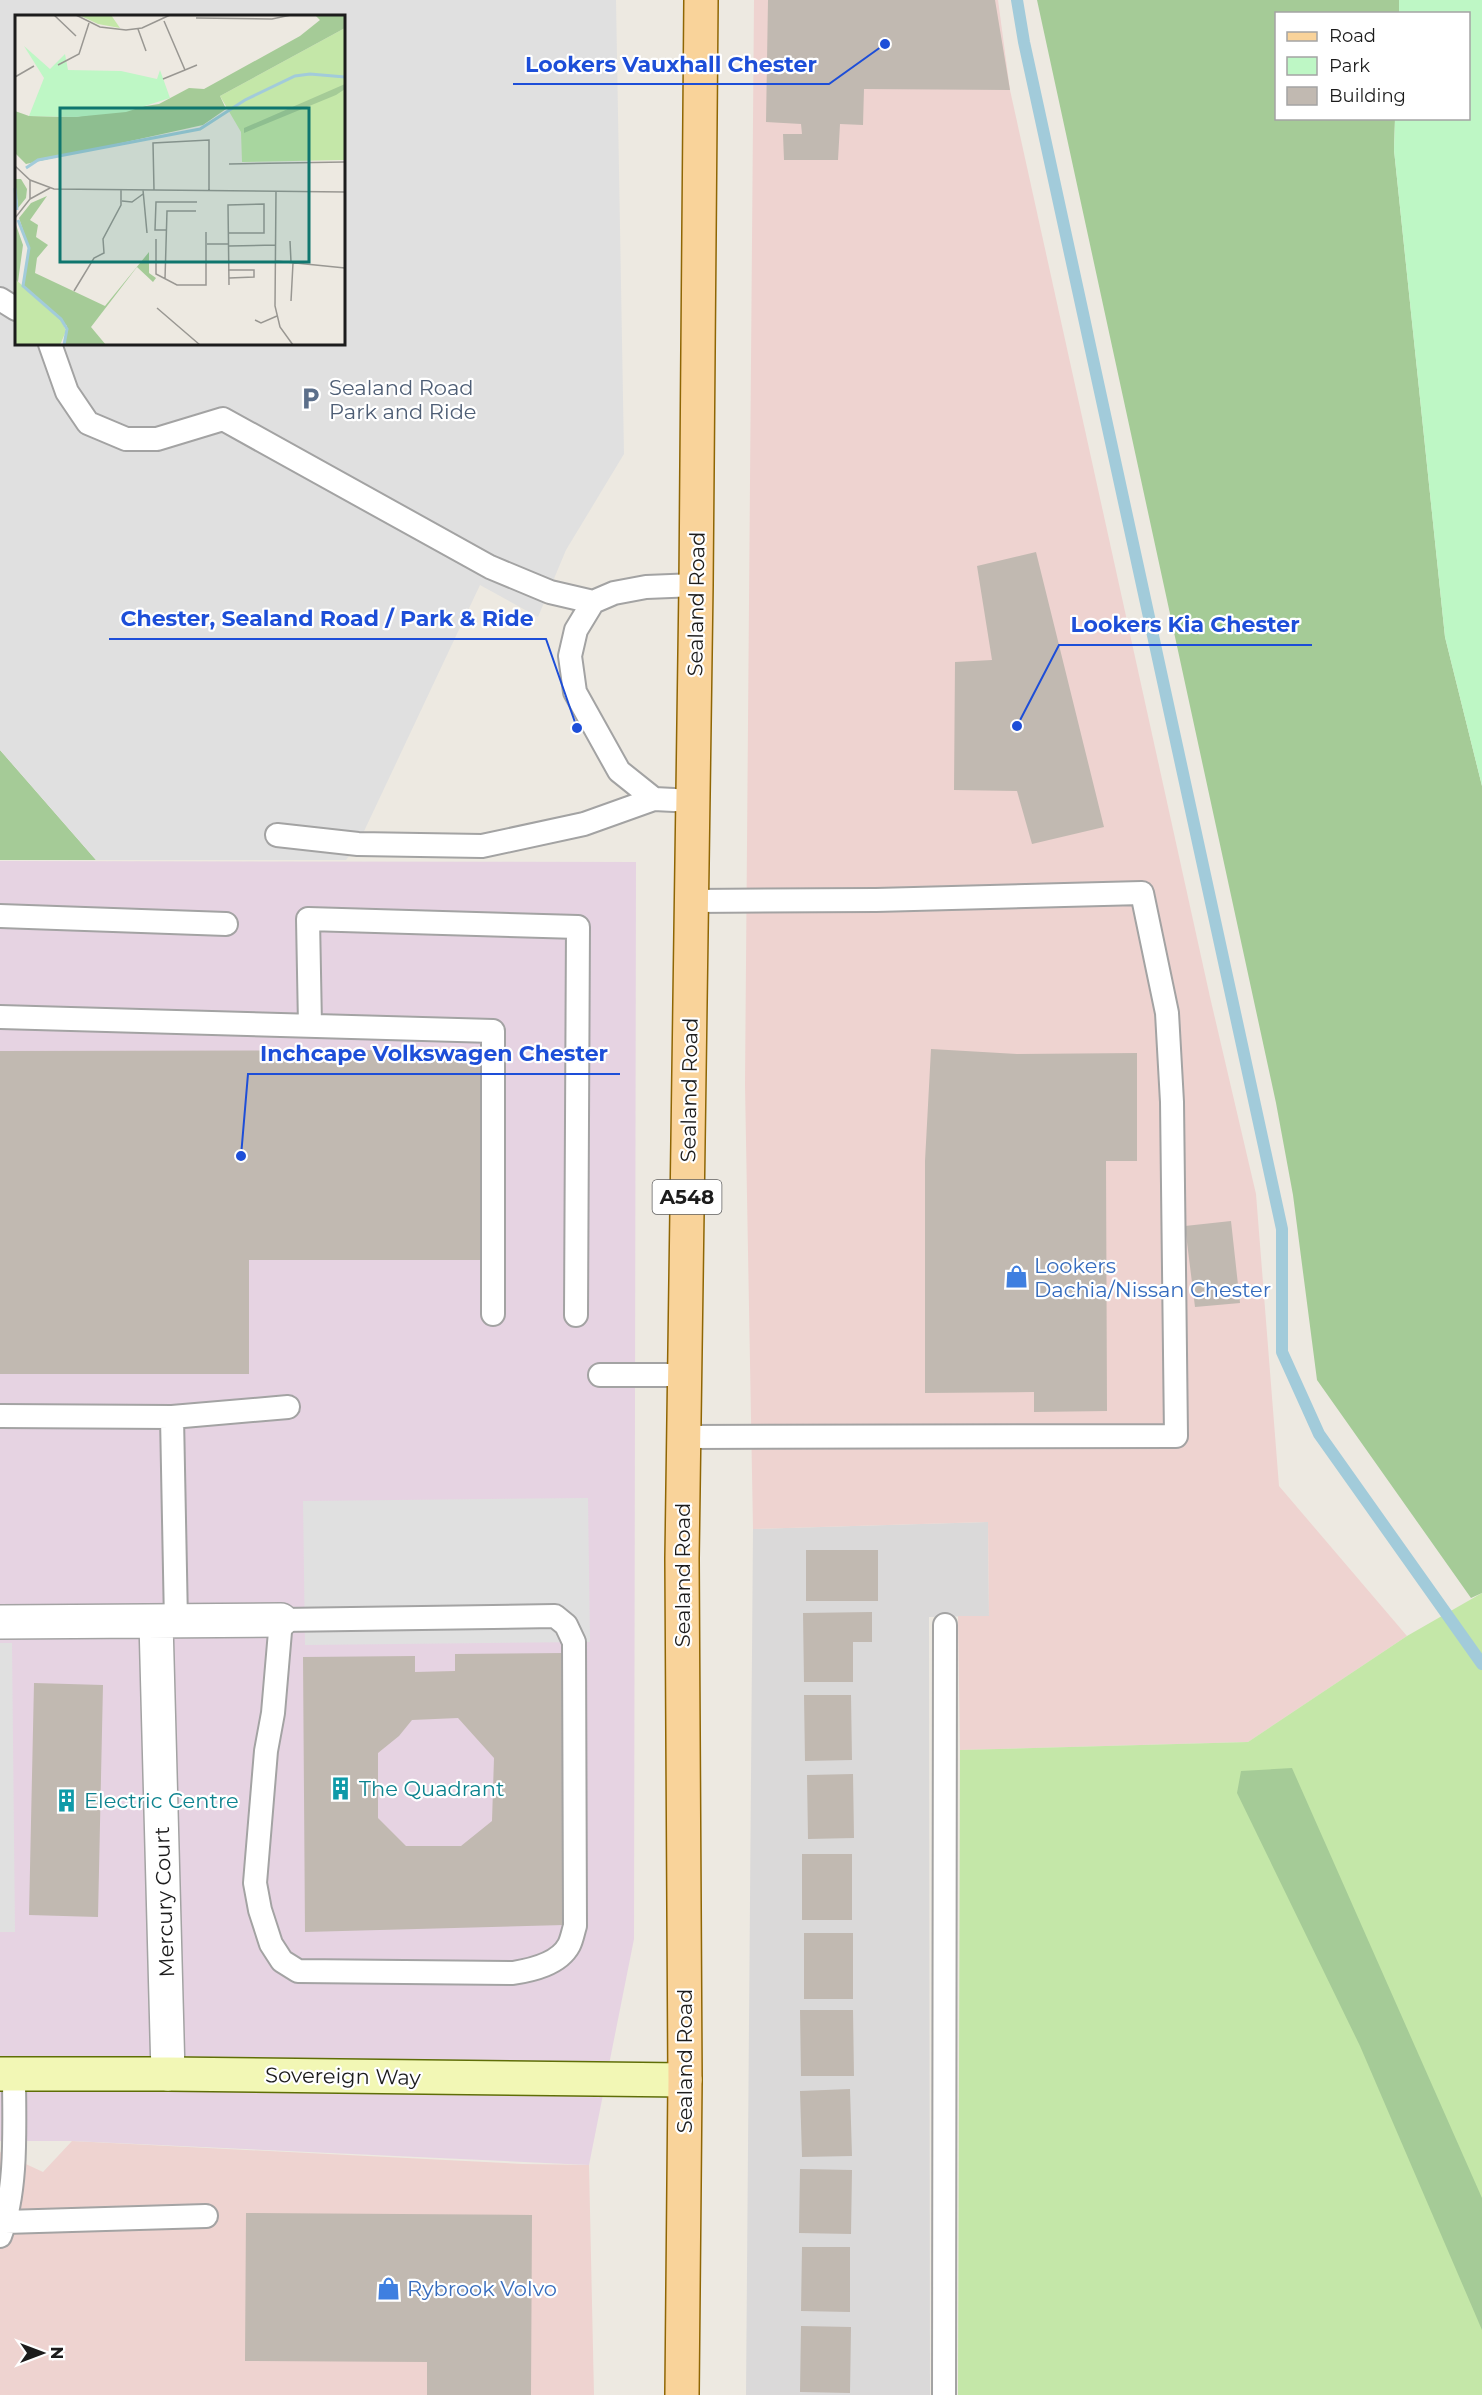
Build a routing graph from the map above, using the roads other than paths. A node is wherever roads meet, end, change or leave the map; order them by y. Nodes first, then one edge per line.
1 (701, 0) edge
2 (0, 299) edge
3 (15, 308) edge
4 (50, 345) edge
5 (696, 585) junction
6 (593, 602) junction
7 (654, 799) junction
8 (693, 801) junction
9 (277, 836) dead end
10 (691, 901) junction
11 (0, 916) edge
12 (226, 924) dead end
13 (0, 1017) edge
14 (310, 1025) junction
15 (493, 1314) dead end
16 (576, 1315) dead end
17 (600, 1375) dead end
18 (684, 1375) junction
19 (288, 1407) dead end
20 (0, 1416) edge
21 (172, 1417) junction
22 (683, 1437) junction
23 (281, 1620) junction
24 (0, 1622) edge
25 (166, 1622) junction
26 (945, 1625) dead end
27 (7, 2074) edge
28 (168, 2074) junction
29 (685, 2080) junction
30 (206, 2216) dead end
31 (3, 2229) edge
32 (682, 2395) edge
33 (944, 2395) edge

1 - 5 main road, Sealand Road / A548
2 - 3 lane
4 - 6 lane
5 - 6 lane
5 - 8 main road, Sealand Road / A548
6 - 7 lane
7 - 8 lane
7 - 9 lane
8 - 10 main road, Sealand Road / A548
10 - 18 main road, Sealand Road / A548
10 - 22 lane
11 - 12 lane
13 - 14 lane
14 - 15 lane
14 - 16 lane
17 - 18 lane
18 - 22 main road, Sealand Road / A548
19 - 21 lane
20 - 21 lane
21 - 25 lane
22 - 29 main road, Sealand Road / A548
23 - 23 lane
23 - 25 street
24 - 25 street
25 - 28 street, Mercury Court
26 - 33 lane
27 - 28 street, Sovereign Way
27 - 31 lane
28 - 29 street, Sovereign Way
29 - 32 main road, Sealand Road / A548
30 - 31 lane

